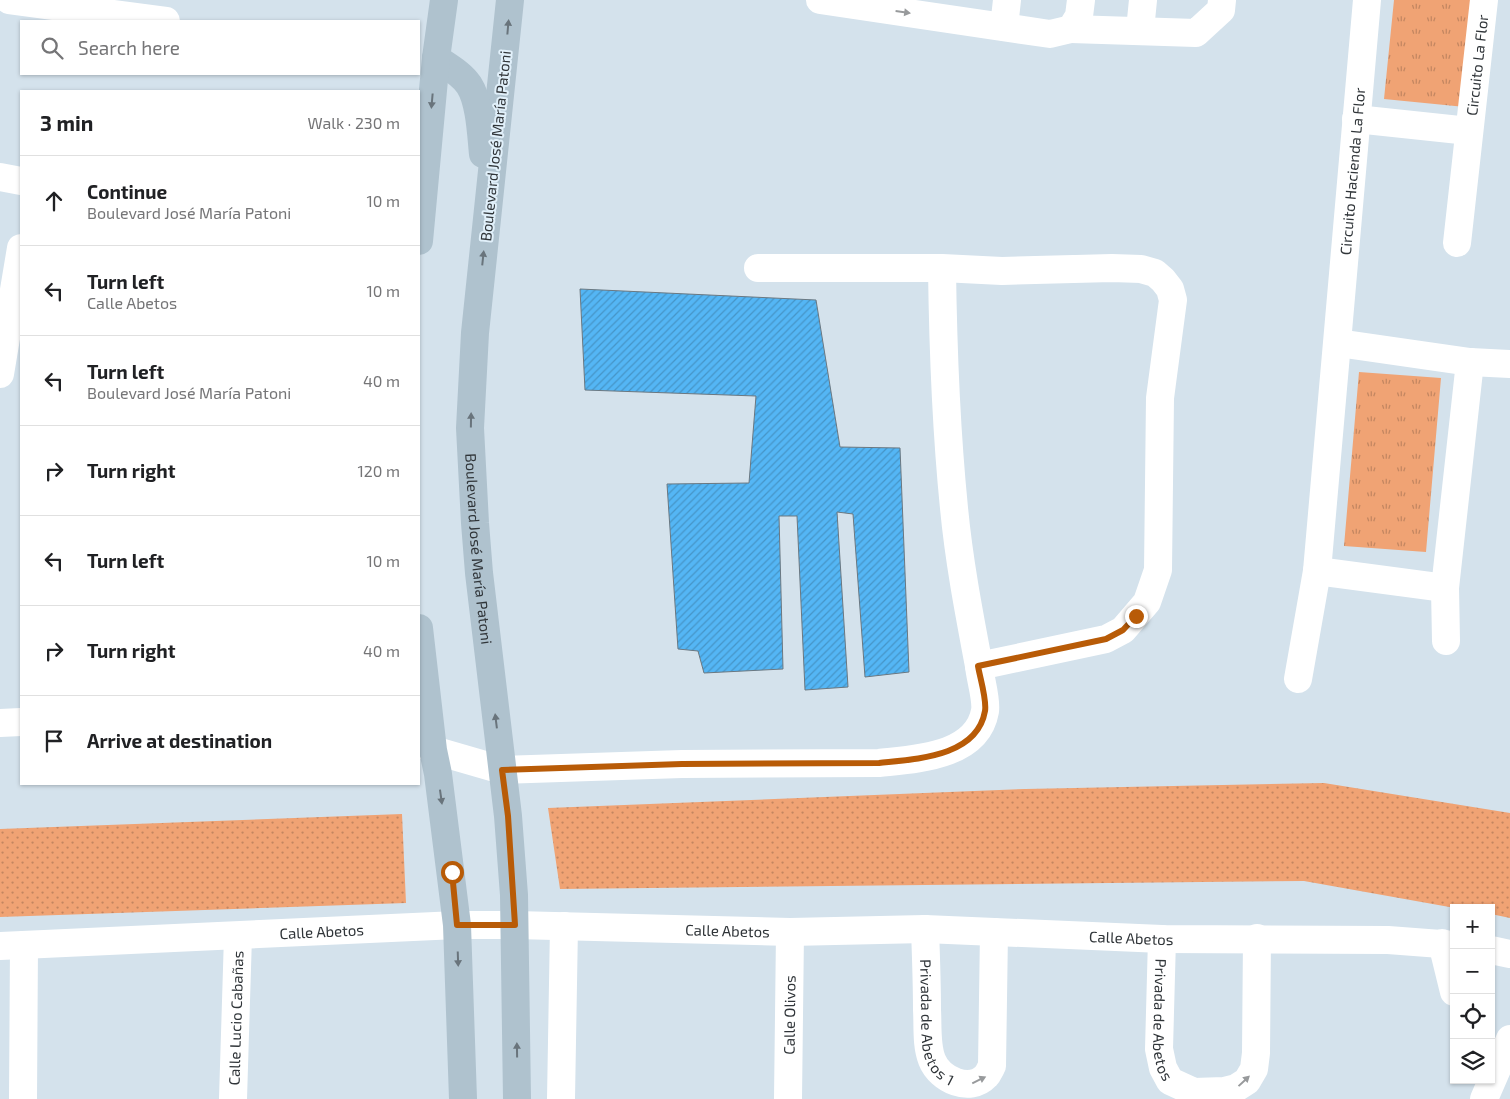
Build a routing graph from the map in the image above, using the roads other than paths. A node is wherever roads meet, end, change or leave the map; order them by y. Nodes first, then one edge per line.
1 (9, 0) edge
2 (444, 0) edge
3 (510, 0) edge
4 (820, 0) edge
5 (1007, 0) edge
6 (1081, 0) edge
7 (1143, 0) edge
8 (1222, 0) edge
9 (1367, 0) edge
10 (1484, 0) edge
11 (159, 20) edge
12 (1004, 26) junction
13 (1072, 29) junction
14 (1140, 30) junction
15 (427, 56) edge
16 (1356, 119) junction
17 (1469, 131) junction
18 (0, 177) edge
19 (20, 181) edge
20 (489, 203) junction
21 (420, 218) edge
22 (1457, 243) dead end
23 (20, 254) edge
24 (758, 268) dead end
25 (942, 268) junction
26 (1338, 343) junction
27 (1470, 362) junction
28 (1510, 364) edge
29 (0, 374) edge
30 (20, 377) edge
31 (1317, 570) junction
32 (1445, 588) junction
33 (1446, 641) dead end
34 (420, 645) edge
35 (978, 666) junction
36 (1298, 679) dead end
37 (20, 722) edge
38 (0, 723) edge
39 (426, 746) edge
40 (502, 770) junction
41 (457, 925) junction
42 (515, 925) junction
43 (564, 926) junction
44 (925, 929) junction
45 (790, 932) junction
46 (994, 932) junction
47 (238, 936) junction
48 (1257, 938) junction
49 (1162, 939) junction
50 (1448, 944) edge
51 (12, 946) edge
52 (1495, 951) edge
53 (1510, 954) edge
54 (1450, 960) edge
55 (1510, 1039) edge
56 (1477, 1084) edge
57 (23, 1099) edge
58 (233, 1099) edge
59 (463, 1099) edge
60 (517, 1099) edge
61 (561, 1099) edge
62 (788, 1099) edge
63 (1482, 1099) edge

1 - 11 street
2 - 15 main road
20 -> 3 main road, Boulevard José María Patoni
4 -> 12 street
5 - 12 street
6 - 13 street
7 - 14 street
8 - 14 street
9 - 16 street, Circuito Hacienda La Flor
10 - 17 street, Circuito La Flor
12 - 13 street
13 - 14 street
15 - 20 main road
15 -> 21 main road
16 - 17 street, Circuito La Flor
16 - 26 street, Circuito Hacienda La Flor
17 - 22 street, Circuito La Flor
18 - 19 street
40 -> 20 main road, Boulevard José María Patoni
23 - 29 street
24 - 25 street
25 - 35 street
25 - 35 street
26 - 27 street
26 - 31 street, Circuito Hacienda La Flor
27 - 28 street
27 - 32 street
29 - 30 street
31 - 32 street
31 - 36 street, Circuito Hacienda La Flor
32 - 33 street
34 - 39 main road
35 - 40 street
37 - 38 street
39 - 40 street
39 -> 41 main road
40 - 42 main road, Boulevard José María Patoni
41 - 42 street, Calle Abetos
41 - 47 street, Calle Abetos
41 -> 59 main road
42 - 43 street, Calle Abetos
60 -> 42 main road, Boulevard José María Patoni
43 - 45 street, Calle Abetos
43 - 61 street
44 - 45 street, Calle Abetos
44 - 46 street, Calle Abetos
44 -> 46 street, Privada de Abetos 1
45 - 62 street, Calle Olivos
46 - 49 street, Calle Abetos
47 - 51 street, Calle Abetos
47 - 58 street, Calle Lucio Cabañas
48 - 49 street, Calle Abetos
49 -> 48 street, Privada de Abetos
48 - 50 street, Calle Abetos
50 - 54 street
51 - 57 street
52 - 53 street
55 - 63 street
56 - 63 street

